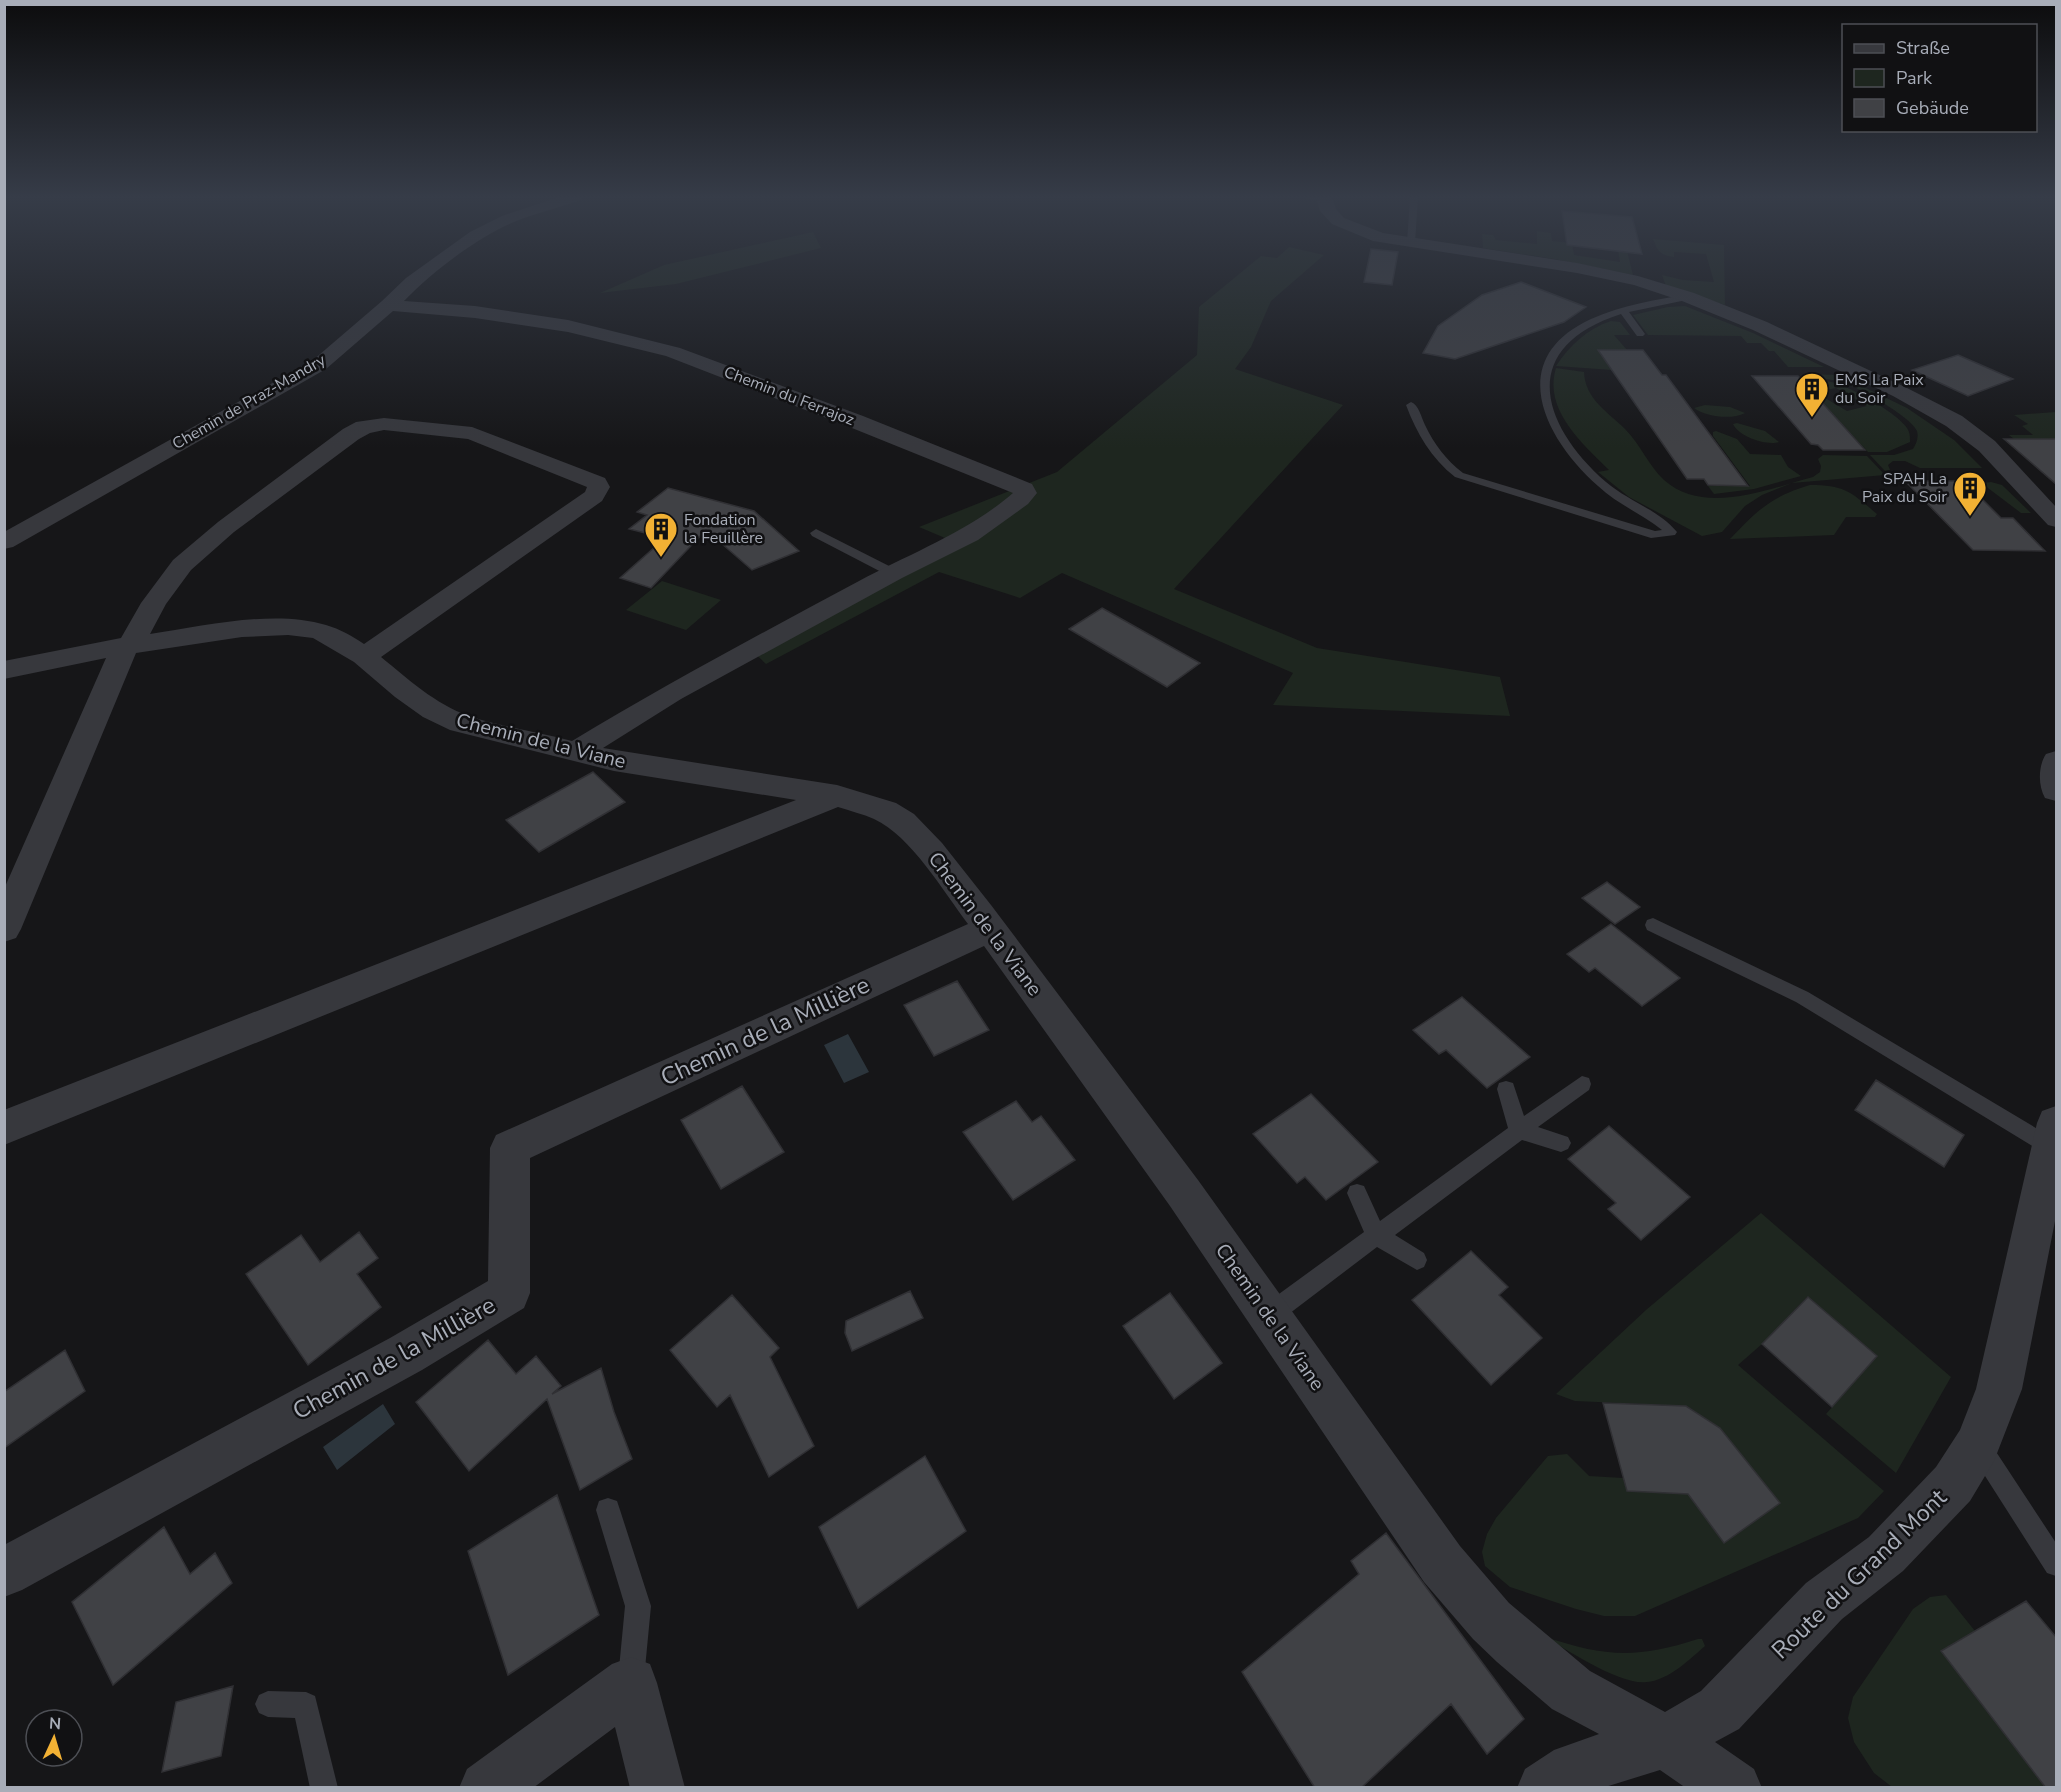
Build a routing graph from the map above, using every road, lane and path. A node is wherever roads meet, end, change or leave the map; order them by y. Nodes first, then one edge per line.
1 (414, 281) edge
2 (1636, 281) edge
3 (1688, 297) junction
4 (389, 305) junction
5 (1623, 312) junction
6 (1640, 334) dead end
7 (1411, 405) dead end
8 (2056, 520) edge
9 (816, 533) dead end
10 (4, 542) edge
11 (893, 573) junction
12 (128, 645) junction
13 (364, 656) junction
14 (4, 670) edge
15 (575, 752) junction
16 (2056, 761) edge
17 (2056, 790) edge
18 (837, 796) junction
19 (1653, 925) dead end
20 (989, 928) junction
21 (4, 929) edge
22 (1582, 1084) dead end
23 (1506, 1089) dead end
24 (4, 1128) edge
25 (1518, 1130) junction
26 (2054, 1135) edge
27 (1561, 1143) dead end
28 (1357, 1193) dead end
29 (1376, 1235) junction
30 (1418, 1260) dead end
31 (1269, 1315) junction
32 (1978, 1445) junction
33 (609, 1510) dead end
34 (2056, 1564) edge
35 (4, 1572) edge
36 (631, 1683) junction
37 (268, 1704) dead end
38 (1665, 1741) junction
39 (324, 1788) edge
40 (486, 1788) edge
41 (658, 1788) edge
42 (1544, 1788) edge
43 (1735, 1788) edge

1 - 4 street, Chemin de Praz-Mandry
2 - 3 street
3 - 5 lane
3 - 8 street
4 - 10 street, Chemin de Praz-Mandry
4 - 11 street, Chemin du Ferrajoz
5 - 6 lane
5 - 7 lane
9 - 11 lane
11 - 15 street
12 - 13 street, Chemin de la Viane
12 - 13 street
12 - 14 street, Chemin de la Viane
12 - 21 street
13 - 15 street, Chemin de la Viane
15 - 18 street, Chemin de la Viane
16 - 17 street
18 - 20 street, Chemin de la Viane
18 - 24 street
19 - 26 lane
20 - 31 street, Chemin de la Viane
20 - 35 street, Chemin de la Millière
22 - 25 lane
23 - 25 lane
25 - 27 lane
25 - 29 lane
26 - 32 street, Route du Grand Mont
28 - 29 lane
29 - 30 lane
29 - 31 lane
31 - 38 street, Chemin de la Viane
32 - 34 lane
32 - 38 street, Route du Grand Mont
33 - 36 lane
36 - 40 street
36 - 41 street
37 - 39 lane
38 - 42 street, Route du Grand Mont
38 - 43 street, Chemin de la Viane

